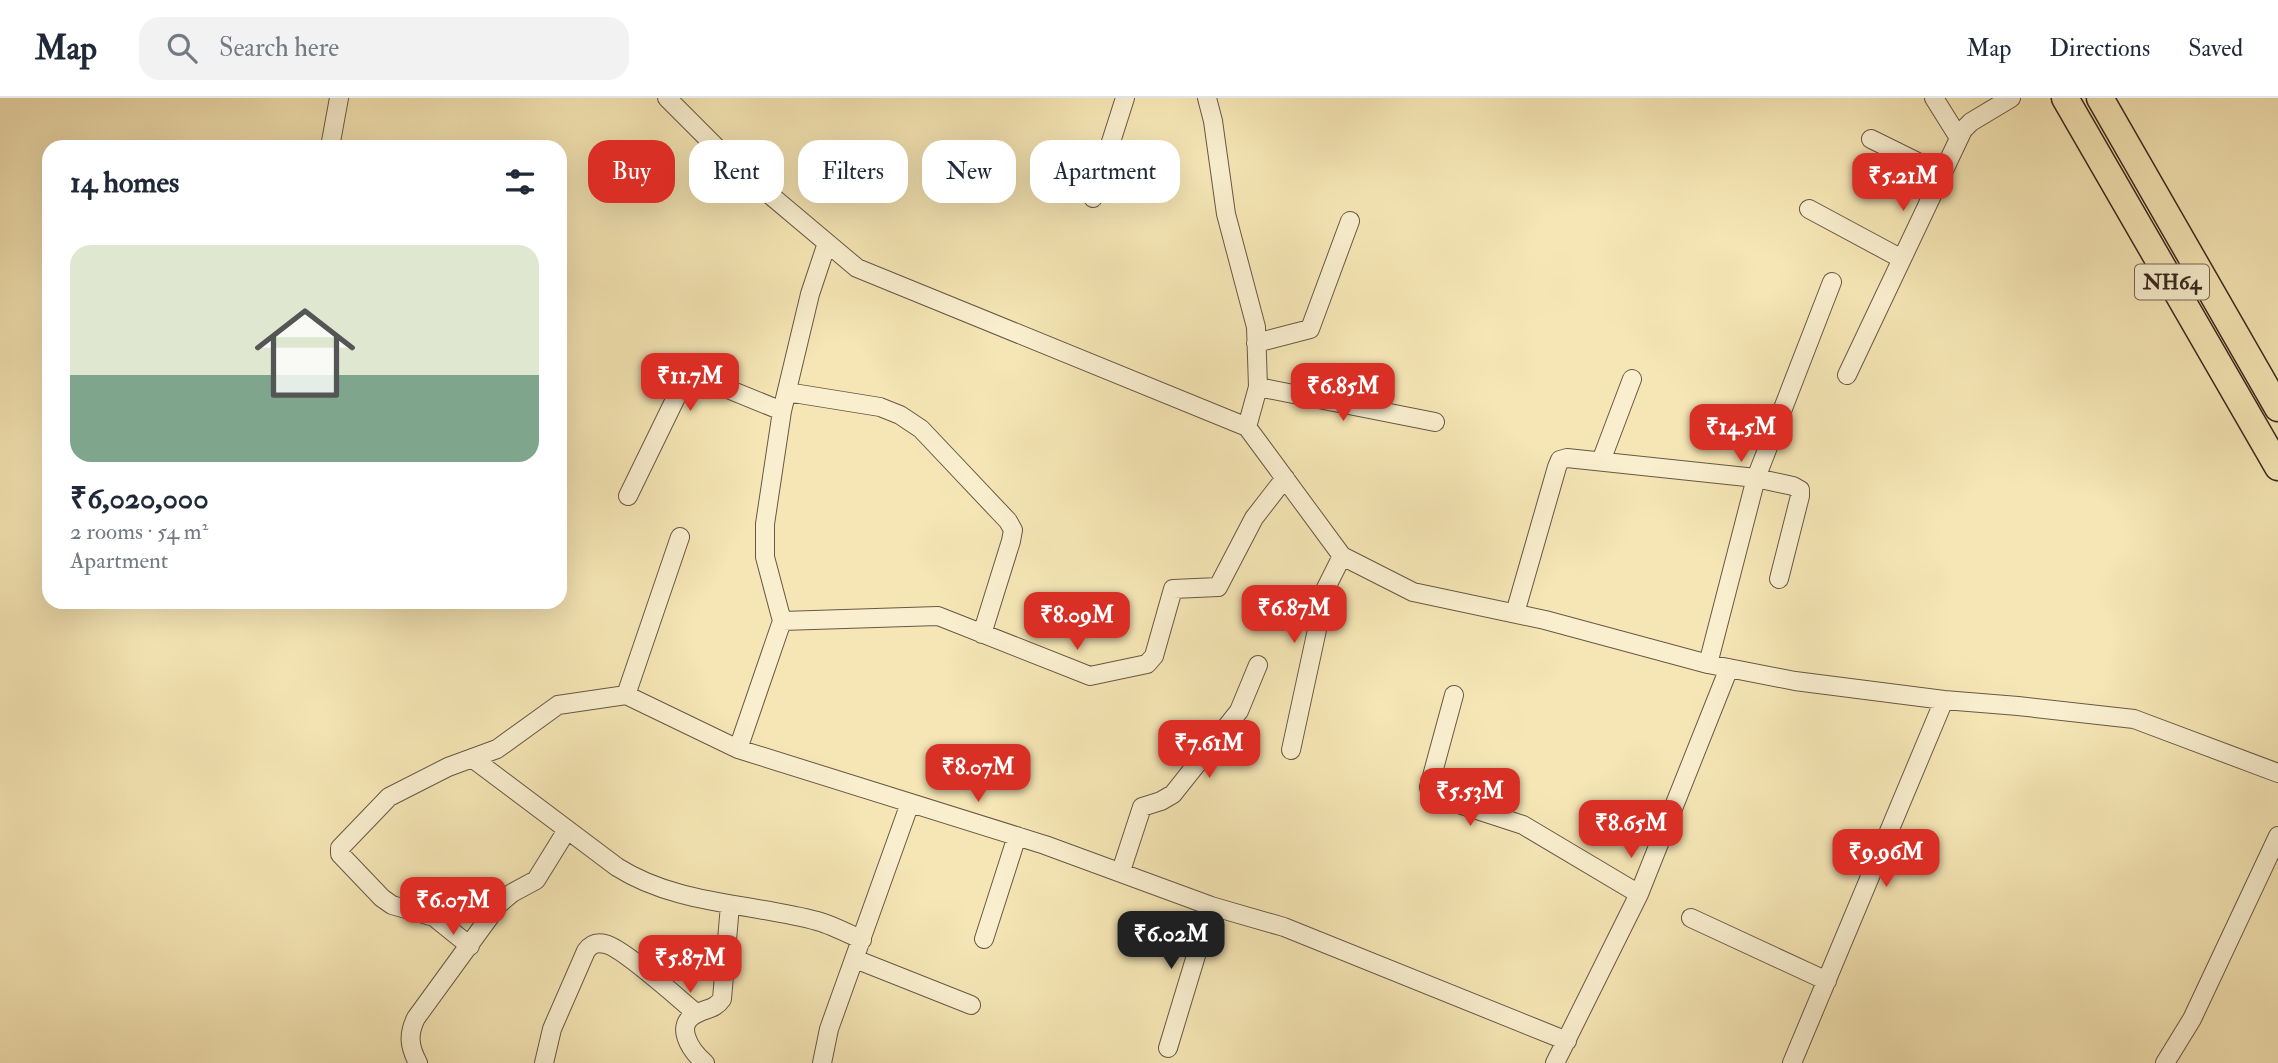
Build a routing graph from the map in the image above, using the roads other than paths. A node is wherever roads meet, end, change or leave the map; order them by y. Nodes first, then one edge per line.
1 (339, 98) edge
2 (667, 98) edge
3 (1125, 98) edge
4 (1207, 98) edge
5 (1934, 98) edge
6 (2011, 98) edge
7 (2065, 98) edge
8 (2100, 98) edge
9 (1959, 138) junction
10 (1871, 139) dead end
11 (331, 140) edge
12 (1112, 140) edge
13 (1942, 174) junction
14 (1809, 209) dead end
15 (1350, 221) dead end
16 (827, 243) junction
17 (1902, 259) junction
18 (1832, 282) dead end
19 (1256, 343) junction
20 (1847, 375) dead end
21 (1632, 379) dead end
22 (1258, 387) junction
23 (788, 392) junction
24 (2278, 408) edge
25 (782, 411) junction
26 (1435, 422) dead end
27 (1247, 428) junction
28 (1601, 461) junction
29 (2278, 467) edge
30 (1285, 478) junction
31 (1756, 478) junction
32 (628, 496) dead end
33 (680, 537) dead end
34 (1342, 556) junction
35 (1779, 579) dead end
36 (1515, 613) junction
37 (782, 621) junction
38 (982, 634) junction
39 (1708, 664) junction
40 (1258, 665) dead end
41 (1730, 668) junction
42 (626, 695) junction
43 (1454, 695) dead end
44 (1944, 700) junction
45 (738, 749) junction
46 (1292, 750) dead end
47 (472, 758) junction
48 (2278, 773) edge
49 (910, 803) junction
50 (567, 830) junction
51 (1017, 836) junction
52 (2278, 836) edge
53 (1121, 871) junction
54 (1639, 894) junction
55 (730, 905) junction
56 (1211, 906) junction
57 (1691, 918) dead end
58 (984, 939) dead end
59 (862, 940) junction
60 (470, 946) junction
61 (855, 959) junction
62 (1827, 981) junction
63 (971, 1005) dead end
64 (696, 1013) junction
65 (1567, 1041) junction
66 (1168, 1048) dead end
67 (418, 1063) edge
68 (544, 1063) edge
69 (705, 1063) edge
70 (822, 1063) edge
71 (1555, 1063) edge
72 (1792, 1063) edge
73 (2165, 1063) edge

1 - 11 street
2 - 16 street
3 - 12 street
4 - 19 street
5 - 9 street
6 - 9 street
7 - 29 highway, NH64
8 - 24 highway, NH64
9 - 13 street
10 - 13 street
13 - 17 street
14 - 17 street
15 - 19 street
16 - 23 street
16 - 27 street
17 - 20 street
18 - 31 street
19 - 22 street
21 - 28 street
22 - 26 street
22 - 27 street
23 - 25 street
23 - 38 street
25 - 32 street
25 - 37 street
27 - 30 street
28 - 31 street
28 - 36 street
30 - 34 street
30 - 38 street
31 - 35 street
31 - 39 street
33 - 42 street
34 - 36 street
34 - 46 street
36 - 39 street
37 - 38 street
37 - 45 street
39 - 41 street
40 - 53 street
41 - 44 street
41 - 54 street
42 - 45 street
42 - 47 street
43 - 54 street
44 - 48 street
44 - 62 street
45 - 49 street
47 - 50 street
47 - 60 street
49 - 51 street
49 - 59 street
50 - 55 street
50 - 60 street
51 - 53 street
51 - 58 street
52 - 73 street
53 - 56 street
54 - 65 street
55 - 59 street
55 - 64 street
56 - 65 street
56 - 66 street
57 - 62 street
59 - 61 street
60 - 67 street
61 - 63 street
61 - 70 street
62 - 72 street
64 - 68 street
64 - 69 street
65 - 71 street

